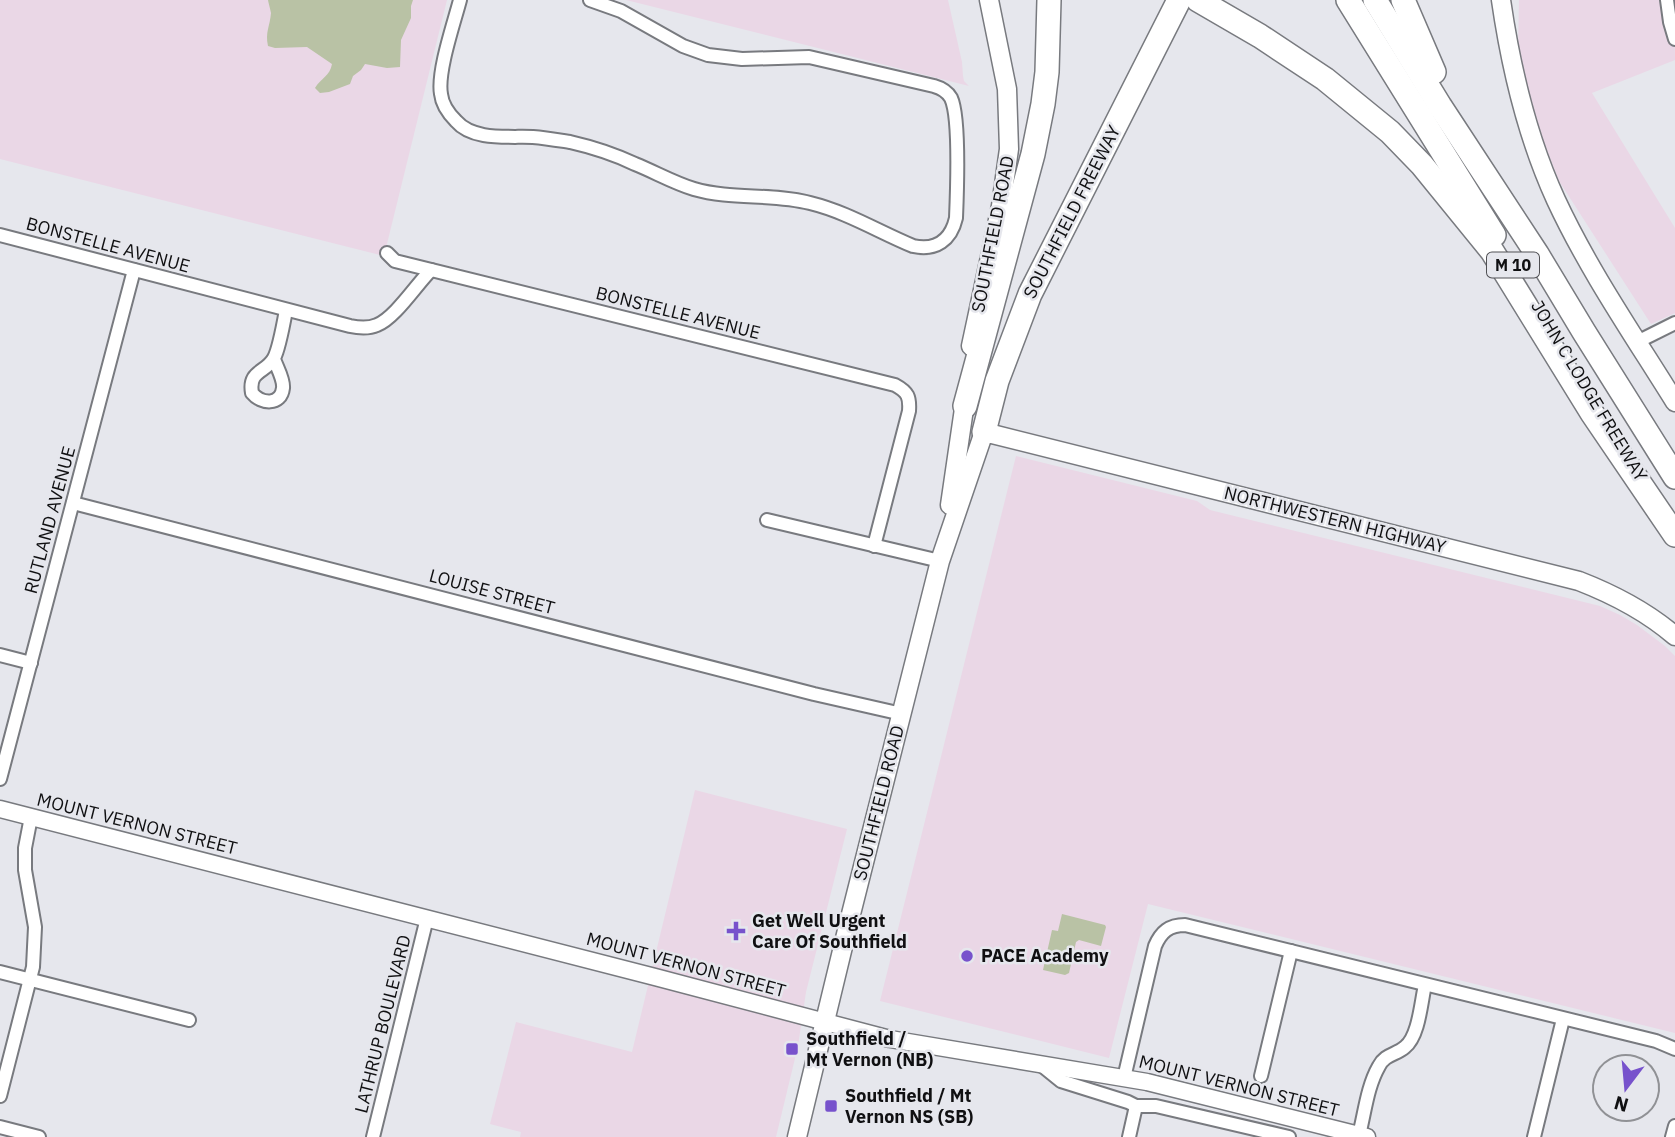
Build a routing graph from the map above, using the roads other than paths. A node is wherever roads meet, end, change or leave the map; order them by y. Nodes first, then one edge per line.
1 (460, 0) edge
2 (590, 0) edge
3 (989, 0) edge
4 (1049, 0) edge
5 (1198, 0) edge
6 (1348, 0) edge
7 (1375, 0) edge
8 (1403, 0) edge
9 (1502, 0) edge
10 (1667, 0) edge
11 (1175, 9) edge
12 (1675, 39) edge
13 (0, 235) edge
14 (387, 253) dead end
15 (1537, 254) junction
16 (134, 270) junction
17 (431, 270) junction
18 (286, 310) junction
19 (1675, 323) edge
20 (1637, 342) junction
21 (274, 359) dead end
22 (1675, 402) edge
23 (965, 406) junction
24 (984, 432) junction
25 (1675, 477) edge
26 (73, 503) junction
27 (767, 520) dead end
28 (1675, 534) edge
29 (874, 546) junction
30 (942, 556) junction
31 (1675, 636) edge
32 (0, 655) edge
33 (31, 663) junction
34 (902, 714) junction
35 (0, 779) edge
36 (0, 809) edge
37 (30, 817) junction
38 (427, 919) junction
39 (1291, 951) junction
40 (0, 972) edge
41 (30, 979) junction
42 (1425, 985) junction
43 (1563, 1019) junction
44 (189, 1020) dead end
45 (825, 1021) junction
46 (1675, 1049) edge
47 (1039, 1063) junction
48 (1261, 1076) dead end
49 (1124, 1078) junction
50 (0, 1096) edge
51 (1136, 1106) junction
52 (1675, 1126) edge
53 (0, 1127) edge
54 (1363, 1136) edge
55 (39, 1137) edge
56 (373, 1137) edge
57 (797, 1137) edge
58 (1129, 1137) edge
59 (1289, 1137) edge
60 (1534, 1137) edge
61 (1672, 1137) edge

1 - 2 street
3 - 23 main road, SOUTHFIELD ROAD
4 - 23 highway
5 - 28 highway
6 - 28 highway, JOHN C LODGE FREEWAY / M 10
7 - 15 highway, JOHN C LODGE FREEWAY / M 10
8 - 15 highway
9 - 20 main road
10 - 12 street
11 - 24 highway, SOUTHFIELD FREEWAY
13 - 16 street, BONSTELLE AVENUE
14 - 17 street, BONSTELLE AVENUE
15 - 25 highway, JOHN C LODGE FREEWAY / M 10
16 - 18 street, BONSTELLE AVENUE
16 - 26 street, RUTLAND AVENUE
17 - 18 street, BONSTELLE AVENUE
17 - 29 street, BONSTELLE AVENUE
18 - 21 street
19 - 20 street
20 - 22 main road
23 - 30 main road, SOUTHFIELD ROAD
24 - 30 main road, SOUTHFIELD ROAD
24 - 31 main road, NORTHWESTERN HIGHWAY
26 - 33 street, RUTLAND AVENUE
26 - 34 street, LOUISE STREET
27 - 29 street
29 - 30 street
30 - 34 main road, SOUTHFIELD ROAD
32 - 33 street
33 - 35 street, RUTLAND AVENUE
34 - 45 main road, SOUTHFIELD ROAD
36 - 37 street, MOUNT VERNON STREET
37 - 38 street, MOUNT VERNON STREET
37 - 41 street
38 - 45 street, MOUNT VERNON STREET
38 - 56 street, LATHRUP BOULEVARD
39 - 42 street
39 - 48 street
39 - 49 street
40 - 41 street
41 - 44 street
41 - 50 street
42 - 43 street
42 - 54 street
43 - 46 street
43 - 60 street
45 - 47 street, MOUNT VERNON STREET
45 - 57 main road, SOUTHFIELD ROAD
47 - 49 street, MOUNT VERNON STREET
47 - 51 street
49 - 54 street, MOUNT VERNON STREET
51 - 58 street
51 - 59 street
52 - 61 street
53 - 55 street

